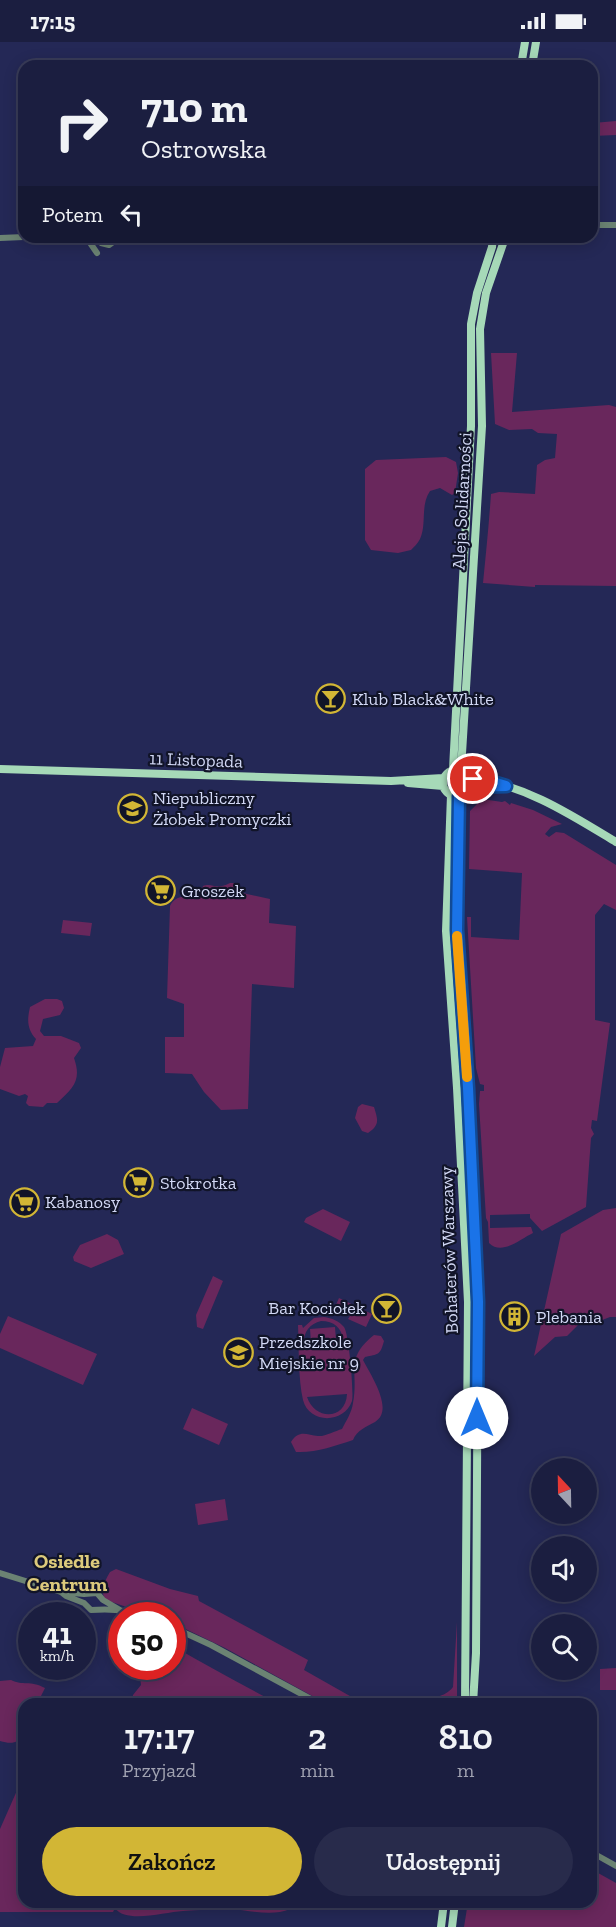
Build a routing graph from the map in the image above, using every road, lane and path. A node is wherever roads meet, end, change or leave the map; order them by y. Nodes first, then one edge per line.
1 (525, 42) edge
2 (536, 42) edge
3 (522, 60) edge
4 (533, 60) edge
5 (598, 225) edge
6 (616, 225) edge
7 (18, 237) edge
8 (0, 238) edge
9 (90, 243) edge
10 (493, 243) edge
11 (503, 243) edge
12 (97, 253) dead end
13 (0, 769) edge
14 (457, 770) junction
15 (443, 782) junction
16 (469, 783) junction
17 (455, 796) junction
18 (616, 842) edge
19 (0, 1573) edge
20 (61, 1592) junction
21 (87, 1594) junction
22 (103, 1600) junction
23 (81, 1602) edge
24 (84, 1602) edge
25 (108, 1603) edge
26 (99, 1608) junction
27 (96, 1609) edge
28 (108, 1609) edge
29 (186, 1633) edge
30 (309, 1698) edge
31 (465, 1698) edge
32 (473, 1698) edge
33 (597, 1855) edge
34 (616, 1866) edge
35 (443, 1908) edge
36 (454, 1908) edge
37 (441, 1927) edge
38 (452, 1927) edge

1 - 3 main road
2 - 4 main road
5 - 6 street
7 - 8 street
9 - 12 street
10 - 14 main road, Aleja Solidarności
11 - 14 main road, Aleja Solidarności
13 - 15 main road, 11 Listopada
14 - 15 main road
14 - 16 main road
15 - 17 main road
16 - 17 main road
16 - 18 main road
17 - 31 main road, Bohaterów Warszawy
17 - 32 main road, Bohaterów Warszawy
19 - 20 street
20 - 21 street
20 - 23 street
21 - 22 street
21 - 24 street
22 - 25 street
22 - 26 street
26 - 27 street
26 - 28 street
29 - 30 street
33 - 34 street
35 - 37 main road
36 - 38 main road

